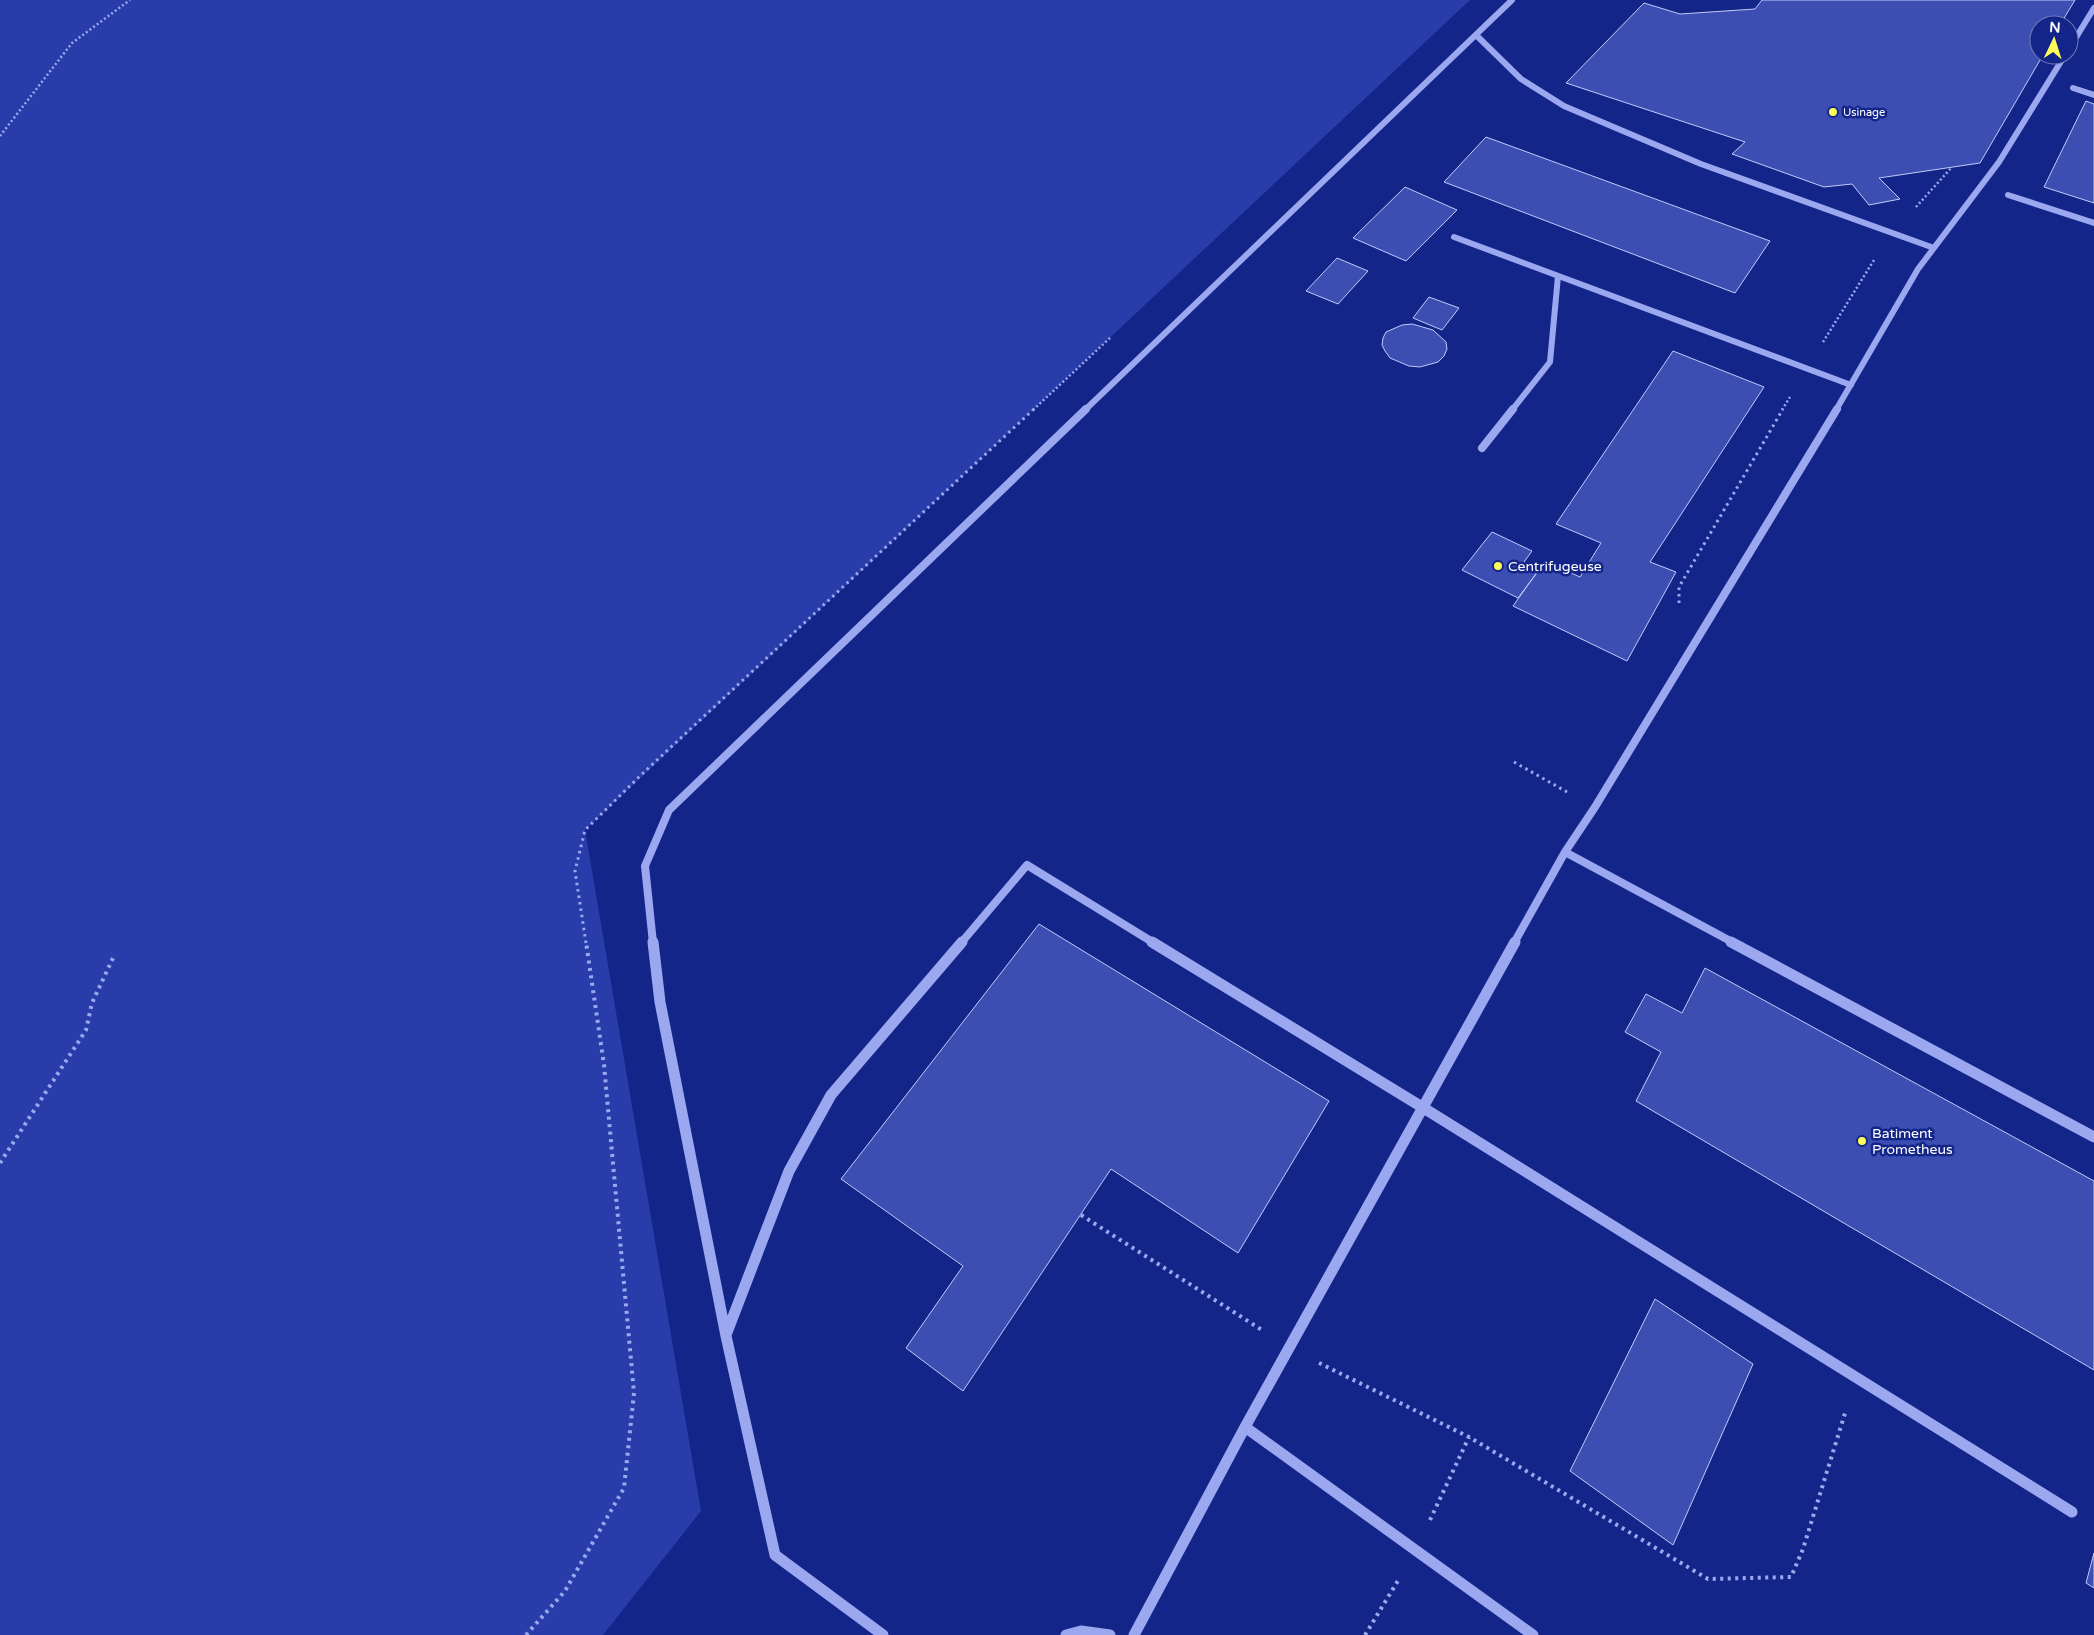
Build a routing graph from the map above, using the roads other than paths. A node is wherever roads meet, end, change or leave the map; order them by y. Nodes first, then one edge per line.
1 (1512, 0) edge
2 (2094, 8) edge
3 (2079, 32) edge
4 (1476, 35) junction
5 (2059, 65) edge
6 (2074, 88) dead end
7 (2094, 94) edge
8 (2008, 195) dead end
9 (2094, 223) edge
10 (1454, 237) dead end
11 (1934, 248) junction
12 (1558, 276) junction
13 (1851, 386) junction
14 (1482, 448) dead end
15 (1565, 852) junction
16 (1422, 1107) junction
17 (2094, 1137) edge
18 (726, 1336) junction
19 (1245, 1427) junction
20 (2072, 1512) dead end
21 (883, 1635) edge
22 (1066, 1635) edge
23 (1110, 1635) edge
24 (1134, 1635) edge
25 (1533, 1635) edge

1 - 4 street
2 - 3 street
4 - 11 street
4 - 18 street
5 - 11 street
6 - 7 street
8 - 9 street
10 - 12 street
11 - 13 street
12 - 13 street
12 - 14 street
13 - 15 street
15 - 16 street
15 - 17 street
16 - 18 street
16 - 19 street
16 - 20 street
18 - 21 street
19 - 24 street
19 - 25 street
22 - 23 street

